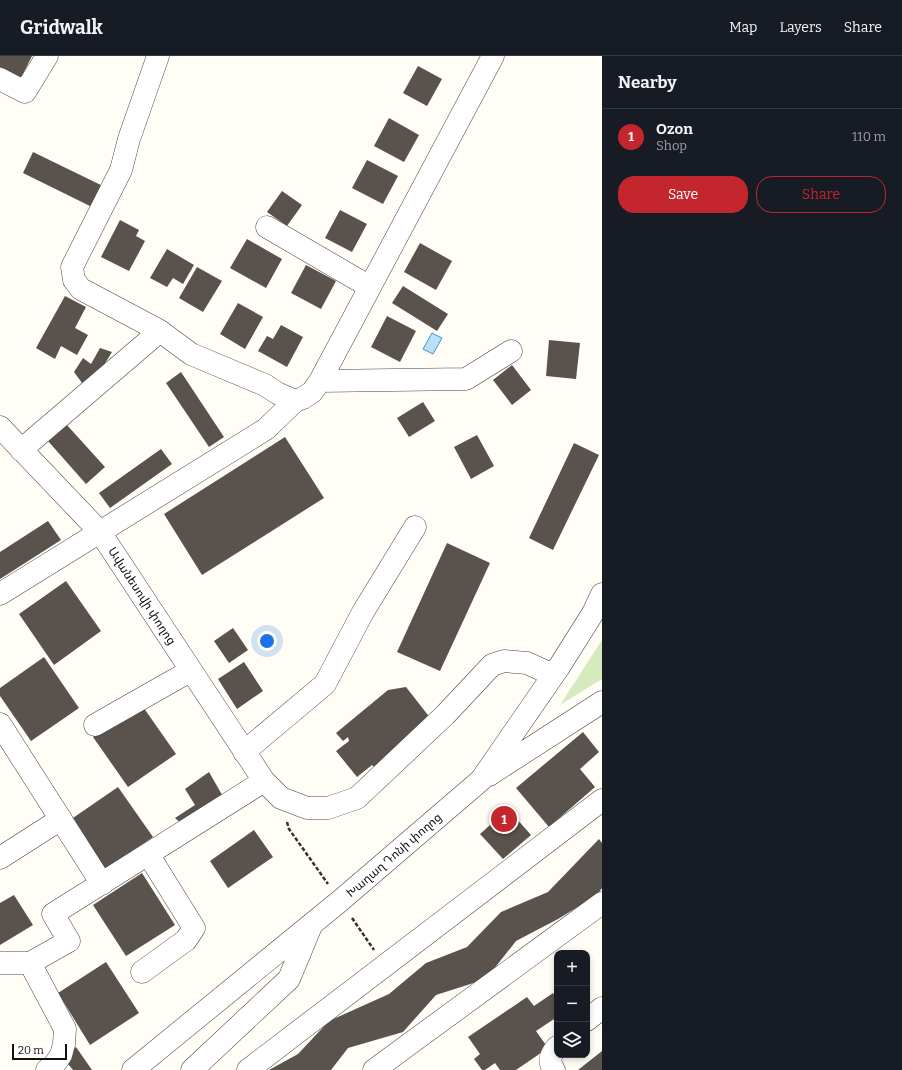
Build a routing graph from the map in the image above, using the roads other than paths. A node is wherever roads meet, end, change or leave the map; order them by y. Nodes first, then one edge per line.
1 (46, 56) edge
2 (158, 56) edge
3 (493, 56) edge
4 (0, 79) edge
5 (266, 227) dead end
6 (370, 287) junction
7 (160, 331) junction
8 (511, 351) dead end
9 (320, 381) junction
10 (295, 401) junction
11 (0, 427) edge
12 (21, 450) junction
13 (415, 527) dead end
14 (100, 532) junction
15 (0, 594) edge
16 (602, 594) edge
17 (190, 670) junction
18 (553, 675) junction
19 (602, 702) edge
20 (0, 724) edge
21 (95, 725) dead end
22 (244, 752) junction
23 (481, 780) junction
24 (264, 781) junction
25 (602, 800) edge
26 (61, 819) junction
27 (148, 854) junction
28 (0, 858) edge
29 (102, 884) junction
30 (602, 903) edge
31 (312, 923) junction
32 (30, 963) junction
33 (0, 964) edge
34 (142, 972) dead end
35 (602, 1008) edge
36 (590, 1018) edge
37 (554, 1050) edge
38 (47, 1070) edge
39 (132, 1070) edge
40 (192, 1070) edge
41 (248, 1070) edge
42 (374, 1070) edge
43 (554, 1070) edge

1 - 4 street
2 - 7 street
3 - 6 street
5 - 6 street
6 - 9 street
7 - 10 street
7 - 12 street
8 - 9 street
9 - 10 street
10 - 14 street
11 - 12 street, Ավանեսովի փողոց
12 - 14 street, Ավանեսովի փողոց
13 - 22 street
14 - 15 street
14 - 17 street, Ավանեսովի փողոց
16 - 18 street, Խաղաղ Դոնի փողոց
17 - 21 street
17 - 22 street, Ավանեսովի փողոց
18 - 23 street, Խաղաղ Դոնի փողոց
18 - 24 street, Ավանեսովի փողոց
19 - 23 street
20 - 26 street
22 - 24 street, Ավանեսովի փողոց
23 - 31 street, Խաղաղ Դոնի փողոց
24 - 27 street
25 - 41 street
26 - 28 street
26 - 29 street
27 - 29 street
27 - 34 street
29 - 32 street
30 - 42 street
31 - 39 street, Խաղաղ Դոնի փողոց
31 - 40 street
32 - 33 street
32 - 38 street
35 - 36 street
37 - 43 street

